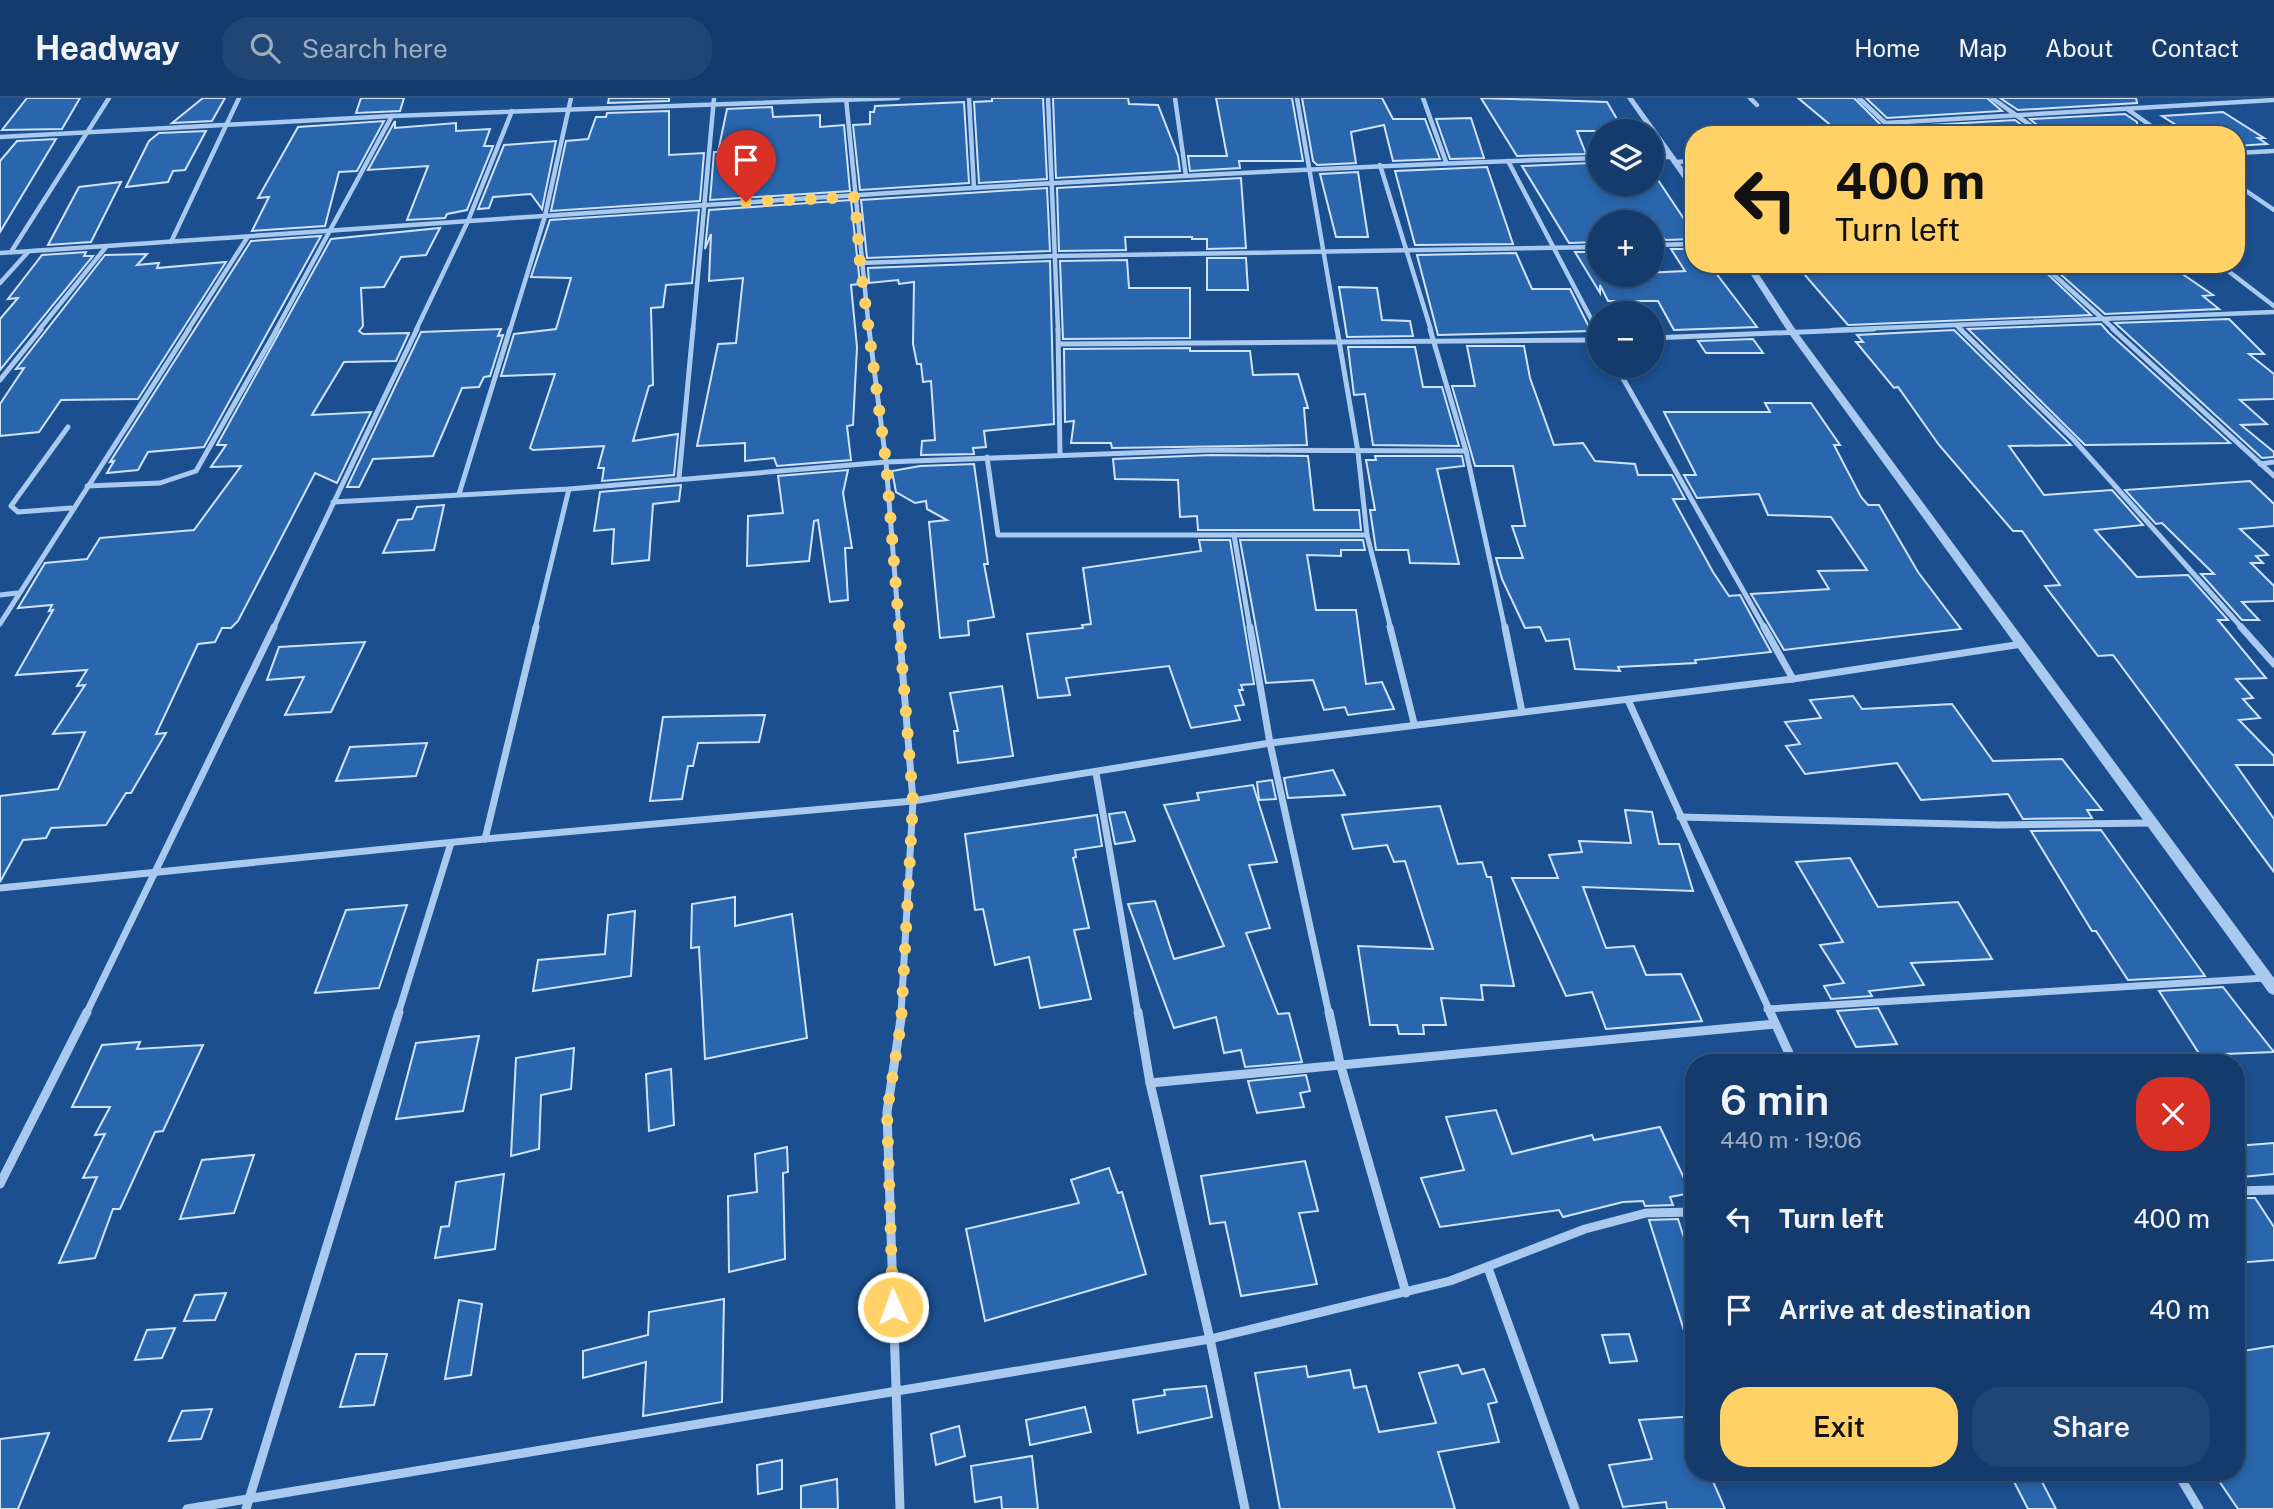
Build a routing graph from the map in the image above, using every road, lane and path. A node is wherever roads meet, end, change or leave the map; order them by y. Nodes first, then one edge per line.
1 (109, 98) edge
2 (239, 98) edge
3 (571, 98) edge
4 (714, 98) edge
5 (898, 98) edge
6 (969, 98) edge
7 (1048, 98) edge
8 (1175, 98) edge
9 (1297, 98) edge
10 (1423, 98) edge
11 (1630, 98) edge
12 (1750, 98) edge
13 (1859, 98) edge
14 (1992, 98) edge
15 (846, 99) edge
16 (2274, 100) edge
17 (1757, 105) dead end
18 (713, 106) junction
19 (2126, 109) junction
20 (512, 111) junction
21 (566, 111) junction
22 (2017, 115) junction
23 (392, 116) junction
24 (1886, 123) junction
25 (229, 125) junction
26 (1889, 126) edge
27 (2032, 126) edge
28 (2151, 126) edge
29 (87, 132) junction
30 (0, 137) edge
31 (2274, 151) edge
32 (2245, 153) edge
33 (1664, 158) edge
34 (1587, 159) edge
35 (1674, 159) junction
36 (1685, 160) edge
37 (1508, 161) junction
38 (1446, 162) junction
39 (1380, 165) junction
40 (1311, 168) junction
41 (1685, 175) edge
42 (1186, 176) junction
43 (1050, 183) junction
44 (974, 188) junction
45 (2245, 190) edge
46 (855, 197) junction
47 (702, 205) junction
48 (2274, 210) edge
49 (545, 216) junction
50 (468, 221) junction
51 (333, 230) junction
52 (247, 238) junction
53 (171, 242) junction
54 (1685, 244) edge
55 (1664, 245) edge
56 (106, 247) junction
57 (1587, 247) edge
58 (1552, 248) junction
59 (1402, 249) junction
60 (1323, 251) junction
61 (11, 252) junction
62 (28, 252) junction
63 (0, 253) edge
64 (1055, 256) junction
65 (860, 263) junction
66 (1754, 273) edge
67 (2052, 273) edge
68 (2231, 273) edge
69 (0, 283) edge
70 (2274, 306) edge
71 (2274, 312) edge
72 (1587, 314) edge
73 (2099, 318) junction
74 (1957, 326) junction
75 (1793, 333) junction
76 (1587, 338) edge
77 (1664, 338) edge
78 (1338, 340) junction
79 (1434, 342) junction
80 (1059, 344) junction
81 (1623, 378) edge
82 (0, 380) edge
83 (68, 427) dead end
84 (1466, 451) junction
85 (1358, 452) junction
86 (1060, 454) junction
87 (987, 457) junction
88 (886, 462) junction
89 (2274, 462) edge
90 (2260, 464) junction
91 (2274, 476) edge
92 (679, 478) junction
93 (87, 486) junction
94 (569, 489) junction
95 (459, 494) junction
96 (333, 502) junction
97 (71, 508) junction
98 (1234, 535) junction
99 (1367, 535) junction
100 (17, 593) junction
101 (0, 595) edge
102 (0, 624) edge
103 (2022, 644) junction
104 (2274, 664) edge
105 (1793, 679) junction
106 (1628, 700) junction
107 (1522, 712) junction
108 (1414, 723) junction
109 (1270, 743) junction
110 (1096, 773) junction
111 (913, 801) junction
112 (1680, 817) junction
113 (2151, 823) junction
114 (485, 839) junction
115 (450, 843) junction
116 (156, 874) junction
117 (0, 888) edge
118 (2265, 978) junction
119 (2274, 989) edge
120 (1767, 1009) junction
121 (1775, 1024) junction
122 (1789, 1054) edge
123 (1340, 1063) junction
124 (1150, 1083) junction
125 (0, 1184) edge
126 (2274, 1190) edge
127 (2245, 1191) edge
128 (1685, 1212) edge
129 (1488, 1268) junction
130 (1406, 1293) junction
131 (1210, 1339) junction
132 (895, 1390) junction
133 (2182, 1481) edge
134 (247, 1504) edge
135 (187, 1509) edge
136 (900, 1509) edge
137 (1245, 1509) edge
138 (1575, 1509) edge
139 (2199, 1509) edge

1 - 29 street
2 - 25 street
3 - 21 street
4 - 18 street
5 - 15 street
6 - 44 street
7 - 43 street
8 - 42 street
9 - 40 street
10 - 38 street
11 - 35 street
12 - 17 street
13 - 24 street
14 - 22 street
15 - 18 street
15 - 46 street
16 - 19 street
18 - 21 street
18 - 47 street
19 - 22 street
19 - 28 street
20 - 21 street
20 - 23 street
20 - 50 street
21 - 49 street
22 - 24 street
22 - 27 street
23 - 25 street
23 - 51 street
24 - 26 street
25 - 29 street
25 - 53 street
29 - 30 street
29 - 61 street
31 - 32 street
33 - 35 street
34 - 37 street
35 - 36 street
35 - 41 street
37 - 38 street
37 - 58 street
38 - 39 street
39 - 40 street
39 - 59 street
40 - 42 street
40 - 60 street
42 - 43 street
43 - 44 street
43 - 64 street
44 - 46 street
45 - 48 street
46 - 47 street
46 - 65 street
47 - 49 street
47 - 92 street
49 - 50 street
49 - 95 street
50 - 51 street
50 - 96 street
51 - 52 street
51 - 93 street
52 - 53 street
52 - 93 street
53 - 56 street
54 - 55 street
56 - 62 street
56 - 82 street
57 - 58 street
58 - 59 street
58 - 72 street
59 - 60 street
59 - 79 street
60 - 64 street
60 - 78 street
61 - 62 street
61 - 63 street
62 - 69 street
64 - 65 street
64 - 80 street
65 - 88 street
66 - 75 street
67 - 73 street
68 - 70 street
71 - 73 street
73 - 74 street
73 - 90 street
74 - 75 street
74 - 104 street
75 - 77 street
75 - 103 street
76 - 79 street
78 - 79 street
78 - 80 street
78 - 85 street
79 - 84 street
80 - 86 street
81 - 105 street
83 - 97 street
84 - 85 street
84 - 107 street
85 - 86 street
85 - 99 street
86 - 87 street
87 - 88 street
87 - 98 street
88 - 92 street
88 - 111 street
89 - 90 street
90 - 91 street
92 - 94 street
93 - 97 street
94 - 95 street
94 - 114 street
95 - 96 street
96 - 116 street
97 - 100 street
98 - 99 street
98 - 109 street
99 - 108 street
100 - 101 street
100 - 102 street
103 - 105 street
103 - 113 street
105 - 106 street
106 - 107 street
106 - 112 street
107 - 108 street
108 - 109 street
109 - 110 street
109 - 123 street
110 - 111 street
110 - 124 street
111 - 114 street
111 - 132 street
112 - 113 street
112 - 120 street
113 - 118 street
114 - 115 street
115 - 116 street
115 - 134 street
116 - 117 street
116 - 125 street
118 - 119 street
118 - 120 street
120 - 121 street
121 - 122 street
121 - 123 street
123 - 124 street
123 - 130 street
124 - 131 street
126 - 127 street
128 - 129 street
129 - 130 street
129 - 138 street
130 - 131 street
131 - 132 street
131 - 137 street
132 - 134 street
132 - 136 street
133 - 139 street
134 - 135 street

